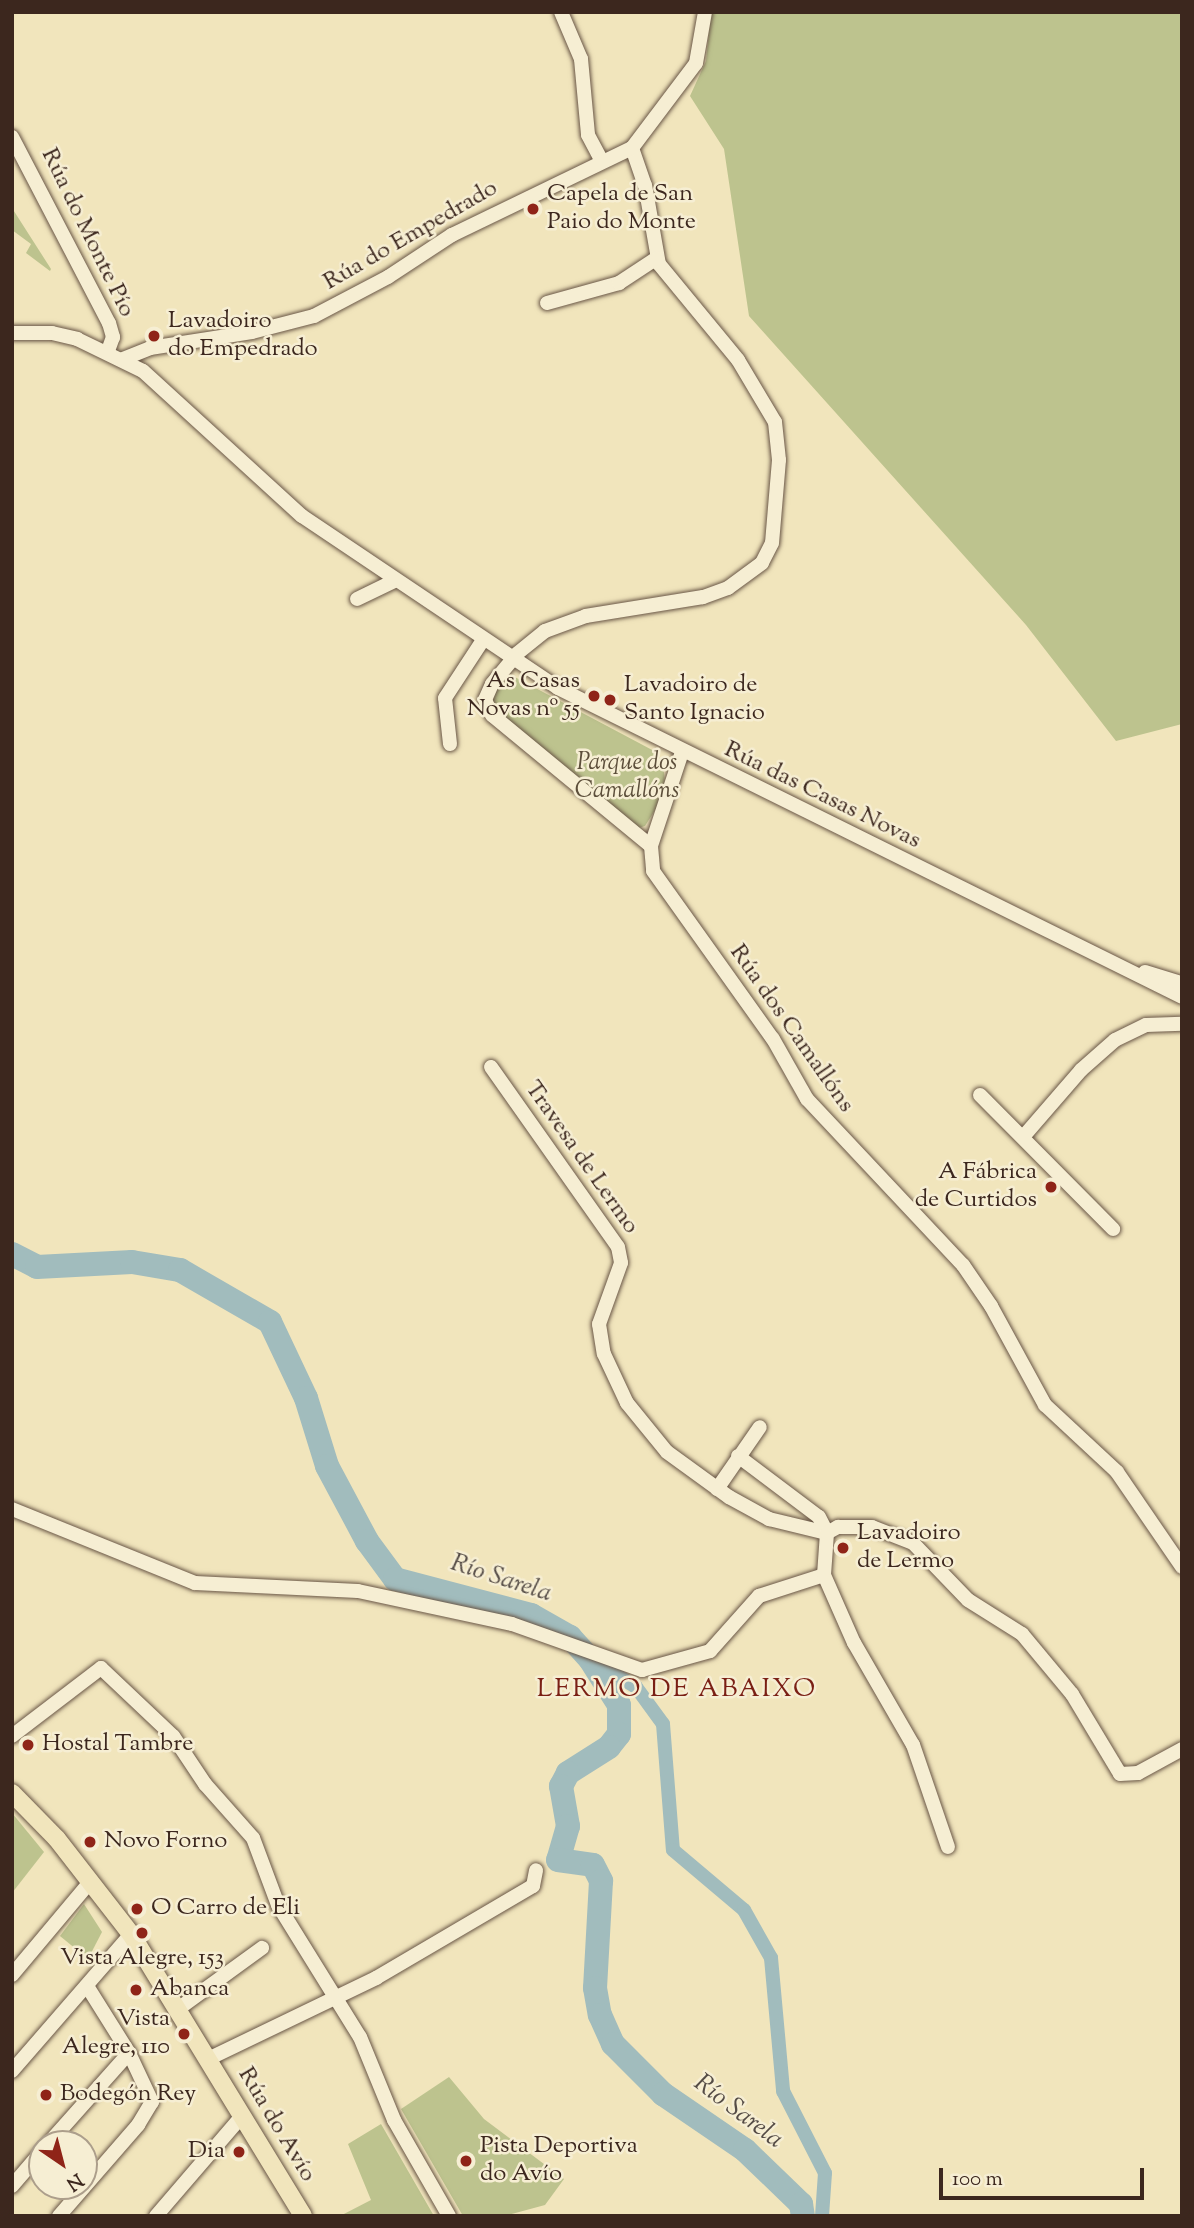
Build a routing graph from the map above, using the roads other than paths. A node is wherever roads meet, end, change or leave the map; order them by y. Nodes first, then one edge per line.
1 (561, 12) edge
2 (705, 12) edge
3 (12, 136) edge
4 (632, 148) junction
5 (601, 159) junction
6 (657, 258) junction
7 (547, 303) dead end
8 (12, 333) edge
9 (108, 351) junction
10 (123, 359) junction
11 (394, 581) junction
12 (357, 599) dead end
13 (483, 640) junction
14 (512, 659) junction
15 (450, 744) dead end
16 (682, 752) junction
17 (651, 846) junction
18 (1116, 964) junction
19 (1182, 983) edge
20 (1182, 997) edge
21 (1182, 1024) edge
22 (491, 1067) dead end
23 (980, 1095) dead end
24 (1023, 1137) junction
25 (1113, 1229) dead end
26 (760, 1427) dead end
27 (738, 1456) junction
28 (718, 1489) junction
29 (12, 1509) edge
30 (827, 1533) junction
31 (1182, 1567) edge
32 (824, 1575) junction
33 (87, 1659) dead end
34 (101, 1668) junction
35 (12, 1736) edge
36 (1182, 1749) edge
37 (12, 1793) edge
38 (948, 1847) dead end
39 (536, 1870) dead end
40 (91, 1881) junction
41 (131, 1934) junction
42 (262, 1948) dead end
43 (12, 1975) edge
44 (86, 1986) junction
45 (337, 1995) junction
46 (178, 2008) junction
47 (129, 2053) junction
48 (208, 2059) junction
49 (12, 2071) edge
50 (243, 2116) junction
51 (60, 2130) edge
52 (28, 2167) edge
53 (12, 2186) edge
54 (59, 2216) edge
55 (156, 2216) edge
56 (303, 2216) edge
57 (449, 2216) edge

1 - 5 street
2 - 4 street
3 - 9 street, Rúa do Monte Pío
4 - 5 street, Rúa do Empedrado
4 - 6 street
5 - 10 street, Rúa do Empedrado
6 - 7 street
6 - 14 street
8 - 9 street, Rúa das Casas Novas
9 - 10 street, Rúa das Casas Novas
10 - 11 street, Rúa das Casas Novas
11 - 12 street
11 - 13 street, Rúa das Casas Novas
13 - 14 street, Rúa das Casas Novas
13 - 15 street
14 - 16 street, Rúa das Casas Novas
14 - 17 street
16 - 17 street
16 - 18 street, Rúa das Casas Novas
17 - 31 street, Rúa dos Camallóns
18 - 19 street, Rúa das Casas Novas
18 - 20 street, Rúa das Casas Novas
21 - 24 street
22 - 28 street, Travesa de Lermo
23 - 24 street
24 - 25 street
26 - 27 street
27 - 28 street
27 - 30 street
28 - 30 street, Travesa de Lermo
29 - 32 street
30 - 32 street
30 - 36 street
32 - 38 street
33 - 34 street
34 - 35 street
34 - 45 street
37 - 40 main road, Rúa do Avío
39 - 45 street
40 - 41 main road, Rúa do Avío
40 - 43 street
41 - 44 street
41 - 46 main road, Rúa do Avío
42 - 46 street
44 - 47 street
44 - 49 street
45 - 48 street
45 - 57 street
46 - 48 main road, Rúa do Avío
47 - 51 street
47 - 54 street
48 - 50 main road, Rúa do Avío
50 - 55 street
50 - 56 main road, Rúa do Avío
52 - 53 street

